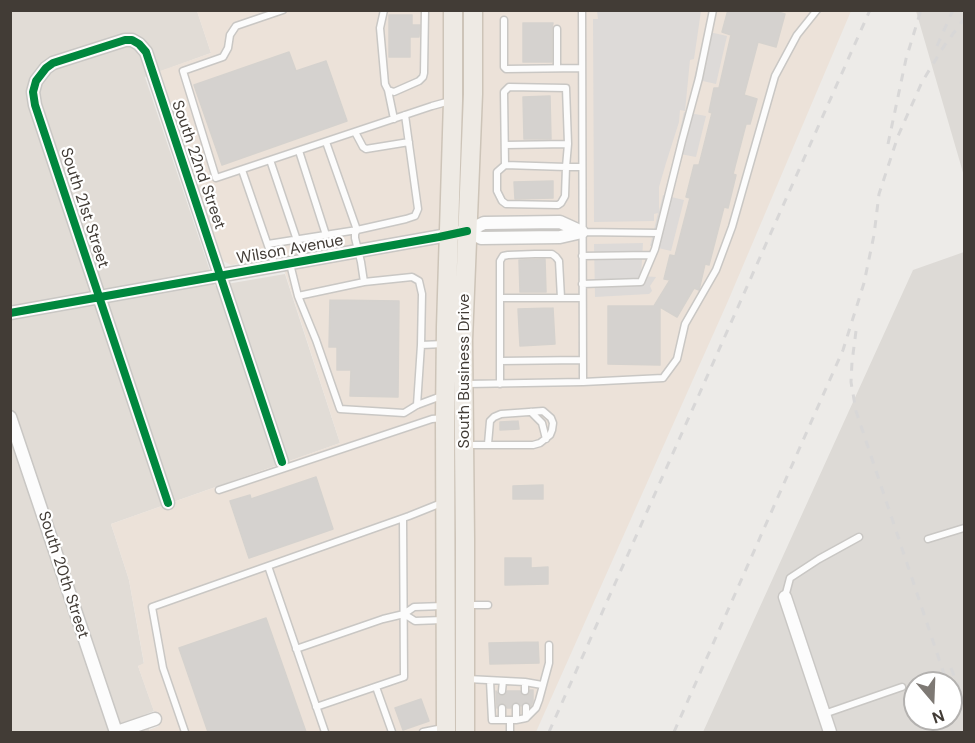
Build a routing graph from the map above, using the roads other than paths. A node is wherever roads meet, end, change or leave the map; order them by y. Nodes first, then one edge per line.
1 (283, 10) edge
2 (384, 10) edge
3 (424, 10) edge
4 (453, 10) edge
5 (473, 10) edge
6 (582, 10) edge
7 (713, 10) edge
8 (817, 10) edge
9 (504, 20) dead end
10 (557, 29) dead end
11 (143, 48) joint
12 (557, 68) junction
13 (582, 68) junction
14 (566, 88) junction
15 (582, 88) junction
16 (387, 90) junction
17 (453, 101) junction
18 (405, 115) junction
19 (394, 119) junction
20 (355, 132) junction
21 (326, 142) junction
22 (409, 142) junction
23 (567, 144) junction
24 (505, 145) junction
25 (299, 151) junction
26 (270, 160) junction
27 (505, 165) junction
28 (566, 166) junction
29 (582, 166) junction
30 (242, 170) junction
31 (357, 230) junction
32 (467, 231) junction
33 (582, 231) junction
34 (659, 233) junction
35 (326, 235) junction
36 (449, 235) junction
37 (297, 239) junction
38 (268, 244) junction
39 (358, 251) junction
40 (652, 255) junction
41 (582, 256) junction
42 (305, 261) junction
43 (290, 264) junction
44 (276, 266) junction
45 (221, 276) junction
46 (364, 282) junction
47 (582, 284) junction
48 (298, 296) junction
49 (99, 298) junction
50 (500, 298) junction
51 (561, 298) junction
52 (582, 298) junction
53 (10, 314) edge
54 (446, 344) junction
55 (421, 345) junction
56 (582, 360) junction
57 (500, 361) junction
58 (583, 382) junction
59 (463, 383) junction
60 (500, 384) junction
61 (445, 396) junction
62 (417, 405) junction
63 (531, 412) junction
64 (10, 417) edge
65 (445, 418) junction
66 (546, 439) junction
67 (488, 444) junction
68 (464, 445) junction
69 (282, 462) dead end
70 (219, 490) dead end
71 (465, 497) junction
72 (445, 502) junction
73 (168, 503) dead end
74 (403, 519) junction
75 (964, 528) edge
76 (859, 537) dead end
77 (928, 539) dead end
78 (268, 566) junction
79 (785, 597) joint
80 (465, 605) junction
81 (488, 605) dead end
82 (445, 613) junction
83 (404, 614) junction
84 (549, 645) dead end
85 (296, 649) junction
86 (465, 679) junction
87 (490, 681) junction
88 (503, 681) junction
89 (515, 682) junction
90 (525, 682) junction
91 (542, 685) junction
92 (376, 687) junction
93 (902, 687) dead end
94 (502, 691) dead end
95 (515, 691) dead end
96 (525, 691) dead end
97 (316, 706) junction
98 (516, 707) dead end
99 (526, 707) dead end
100 (502, 708) dead end
101 (824, 714) junction
102 (526, 718) junction
103 (156, 719) dead end
104 (502, 720) junction
105 (513, 720) junction
106 (446, 730) edge
107 (117, 732) edge
108 (185, 732) edge
109 (325, 732) edge
110 (392, 732) edge
111 (423, 732) edge
112 (465, 732) edge
113 (510, 732) edge
114 (830, 732) edge

1 - 30 lane
2 - 16 lane
3 - 16 lane
4 - 17 main road, South Business Drive
5 - 32 main road, South Business Drive
6 - 13 lane
7 - 34 lane
8 - 58 lane
9 - 12 lane
10 - 12 lane
11 - 45 street, South 22nd Street
11 - 49 street, South 21st Street
12 - 13 lane
13 - 15 lane
14 - 15 lane
14 - 23 lane
14 - 24 lane
15 - 29 lane
16 - 19 lane
17 - 18 lane
17 - 36 main road, South Business Drive
18 - 19 lane
18 - 22 lane
19 - 20 lane
20 - 21 lane
20 - 22 lane
21 - 25 lane
21 - 31 lane
22 - 31 lane
23 - 24 lane
23 - 28 lane
24 - 27 lane
25 - 26 lane
25 - 35 lane
26 - 30 lane
26 - 37 lane
27 - 28 lane
27 - 28 lane
28 - 29 lane
29 - 33 lane
30 - 38 lane
31 - 35 lane
31 - 39 lane
32 - 33 street, Wilson Avenue
32 - 36 street, Wilson Avenue
32 - 59 main road, South Business Drive
33 - 34 lane
33 - 41 lane
34 - 40 lane
35 - 37 lane
36 - 39 street, Wilson Avenue
36 - 54 main road, South Business Drive
37 - 38 lane
37 - 42 lane
38 - 44 lane
39 - 42 street, Wilson Avenue
39 - 46 lane
40 - 41 lane
40 - 47 lane
41 - 47 lane
42 - 43 street, Wilson Avenue
43 - 44 street, Wilson Avenue
43 - 48 lane
44 - 45 street, Wilson Avenue
45 - 49 street, Wilson Avenue
45 - 69 street, South 22nd Street
46 - 48 lane
46 - 55 lane
47 - 52 lane
48 - 62 lane
49 - 53 street, Wilson Avenue
49 - 73 street, South 21st Street
50 - 51 lane
50 - 51 lane
50 - 57 lane
51 - 52 lane
52 - 56 lane
54 - 55 lane
54 - 61 main road, South Business Drive
55 - 62 lane
56 - 57 lane
56 - 58 lane
57 - 60 lane
58 - 60 lane
59 - 60 lane
59 - 68 main road, South Business Drive
61 - 62 lane
61 - 65 main road, South Business Drive
63 - 66 lane
63 - 66 lane
63 - 67 lane
64 - 107 street, South 20th Street
65 - 70 lane
65 - 72 main road, South Business Drive
66 - 67 lane
67 - 68 lane
68 - 71 main road, South Business Drive
71 - 72 lane
71 - 80 main road, South Business Drive
72 - 74 lane
72 - 82 main road, South Business Drive
74 - 78 lane
74 - 83 lane
75 - 77 lane
76 - 79 lane
78 - 85 lane
78 - 108 lane
79 - 101 street
80 - 81 lane
80 - 82 lane
80 - 86 main road, South Business Drive
82 - 83 lane
82 - 83 lane
82 - 106 main road, South Business Drive
83 - 85 lane
83 - 92 lane
84 - 91 lane
85 - 97 lane
86 - 87 lane
86 - 112 main road, South Business Drive
87 - 88 lane
87 - 104 lane
88 - 89 lane
88 - 94 lane
89 - 90 lane
89 - 95 lane
90 - 91 lane
90 - 96 lane
91 - 102 lane
92 - 97 lane
92 - 110 lane
93 - 101 lane
97 - 109 lane
98 - 105 lane
99 - 102 lane
100 - 104 lane
101 - 114 street
102 - 105 lane
103 - 107 street
104 - 105 lane
105 - 113 lane
106 - 111 lane

